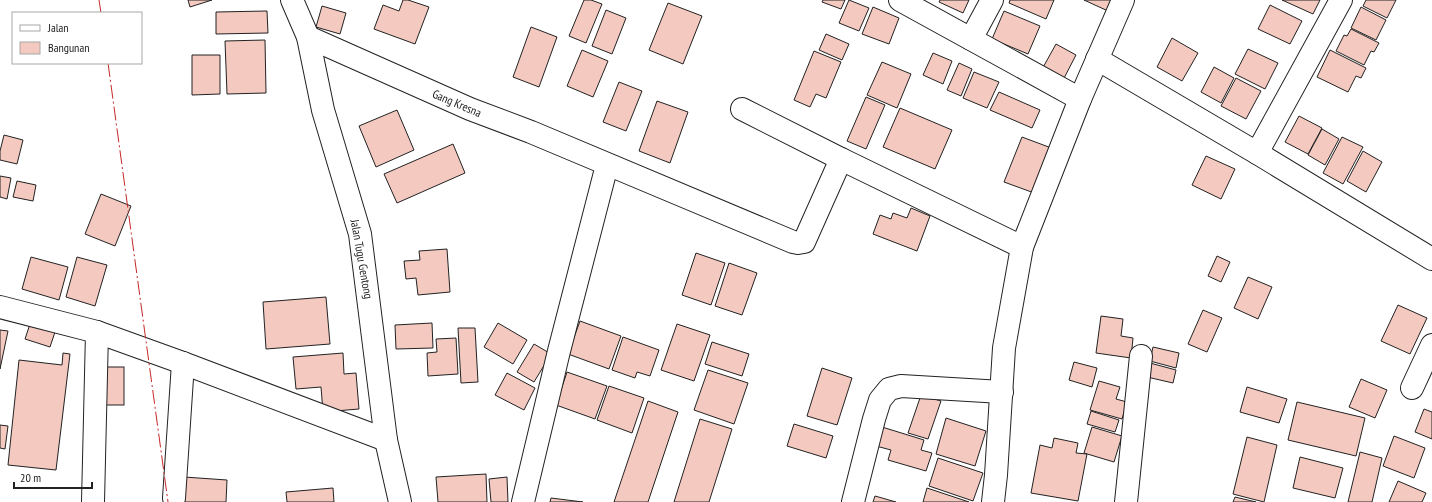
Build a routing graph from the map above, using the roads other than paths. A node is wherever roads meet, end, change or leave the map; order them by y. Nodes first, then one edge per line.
1 (292, 0) edge
2 (900, 0) edge
3 (992, 0) edge
4 (1123, 0) edge
5 (1341, 0) edge
6 (308, 37) junction
7 (971, 39) junction
8 (1098, 59) junction
9 (1080, 99) junction
10 (742, 109) dead end
11 (1257, 153) junction
12 (841, 159) junction
13 (607, 165) junction
14 (1022, 247) junction
15 (1432, 260) edge
16 (0, 307) edge
17 (97, 332) junction
18 (1432, 345) edge
19 (1141, 356) dead end
20 (183, 363) junction
21 (1412, 388) dead end
22 (1002, 392) junction
23 (386, 440) junction
24 (174, 498) dead end
25 (93, 502) edge
26 (400, 502) edge
27 (523, 502) edge
28 (853, 502) edge
29 (993, 502) edge
30 (1126, 502) edge

1 - 6 street, Jalan Tugu Gentong
2 - 7 street
3 - 7 street
4 - 8 street
5 - 11 street
6 - 13 street, Gang Kresna
6 - 23 street, Jalan Tugu Gentong
7 - 9 street
8 - 9 street
8 - 11 street
9 - 14 street
10 - 12 street
11 - 15 street
12 - 13 street, Gang Kresna
12 - 14 street
13 - 27 street
14 - 22 street
16 - 17 street
17 - 20 street
17 - 25 street
18 - 21 street
19 - 30 street
20 - 23 street
20 - 24 street
22 - 28 street
22 - 29 street
23 - 26 street, Jalan Tugu Gentong

